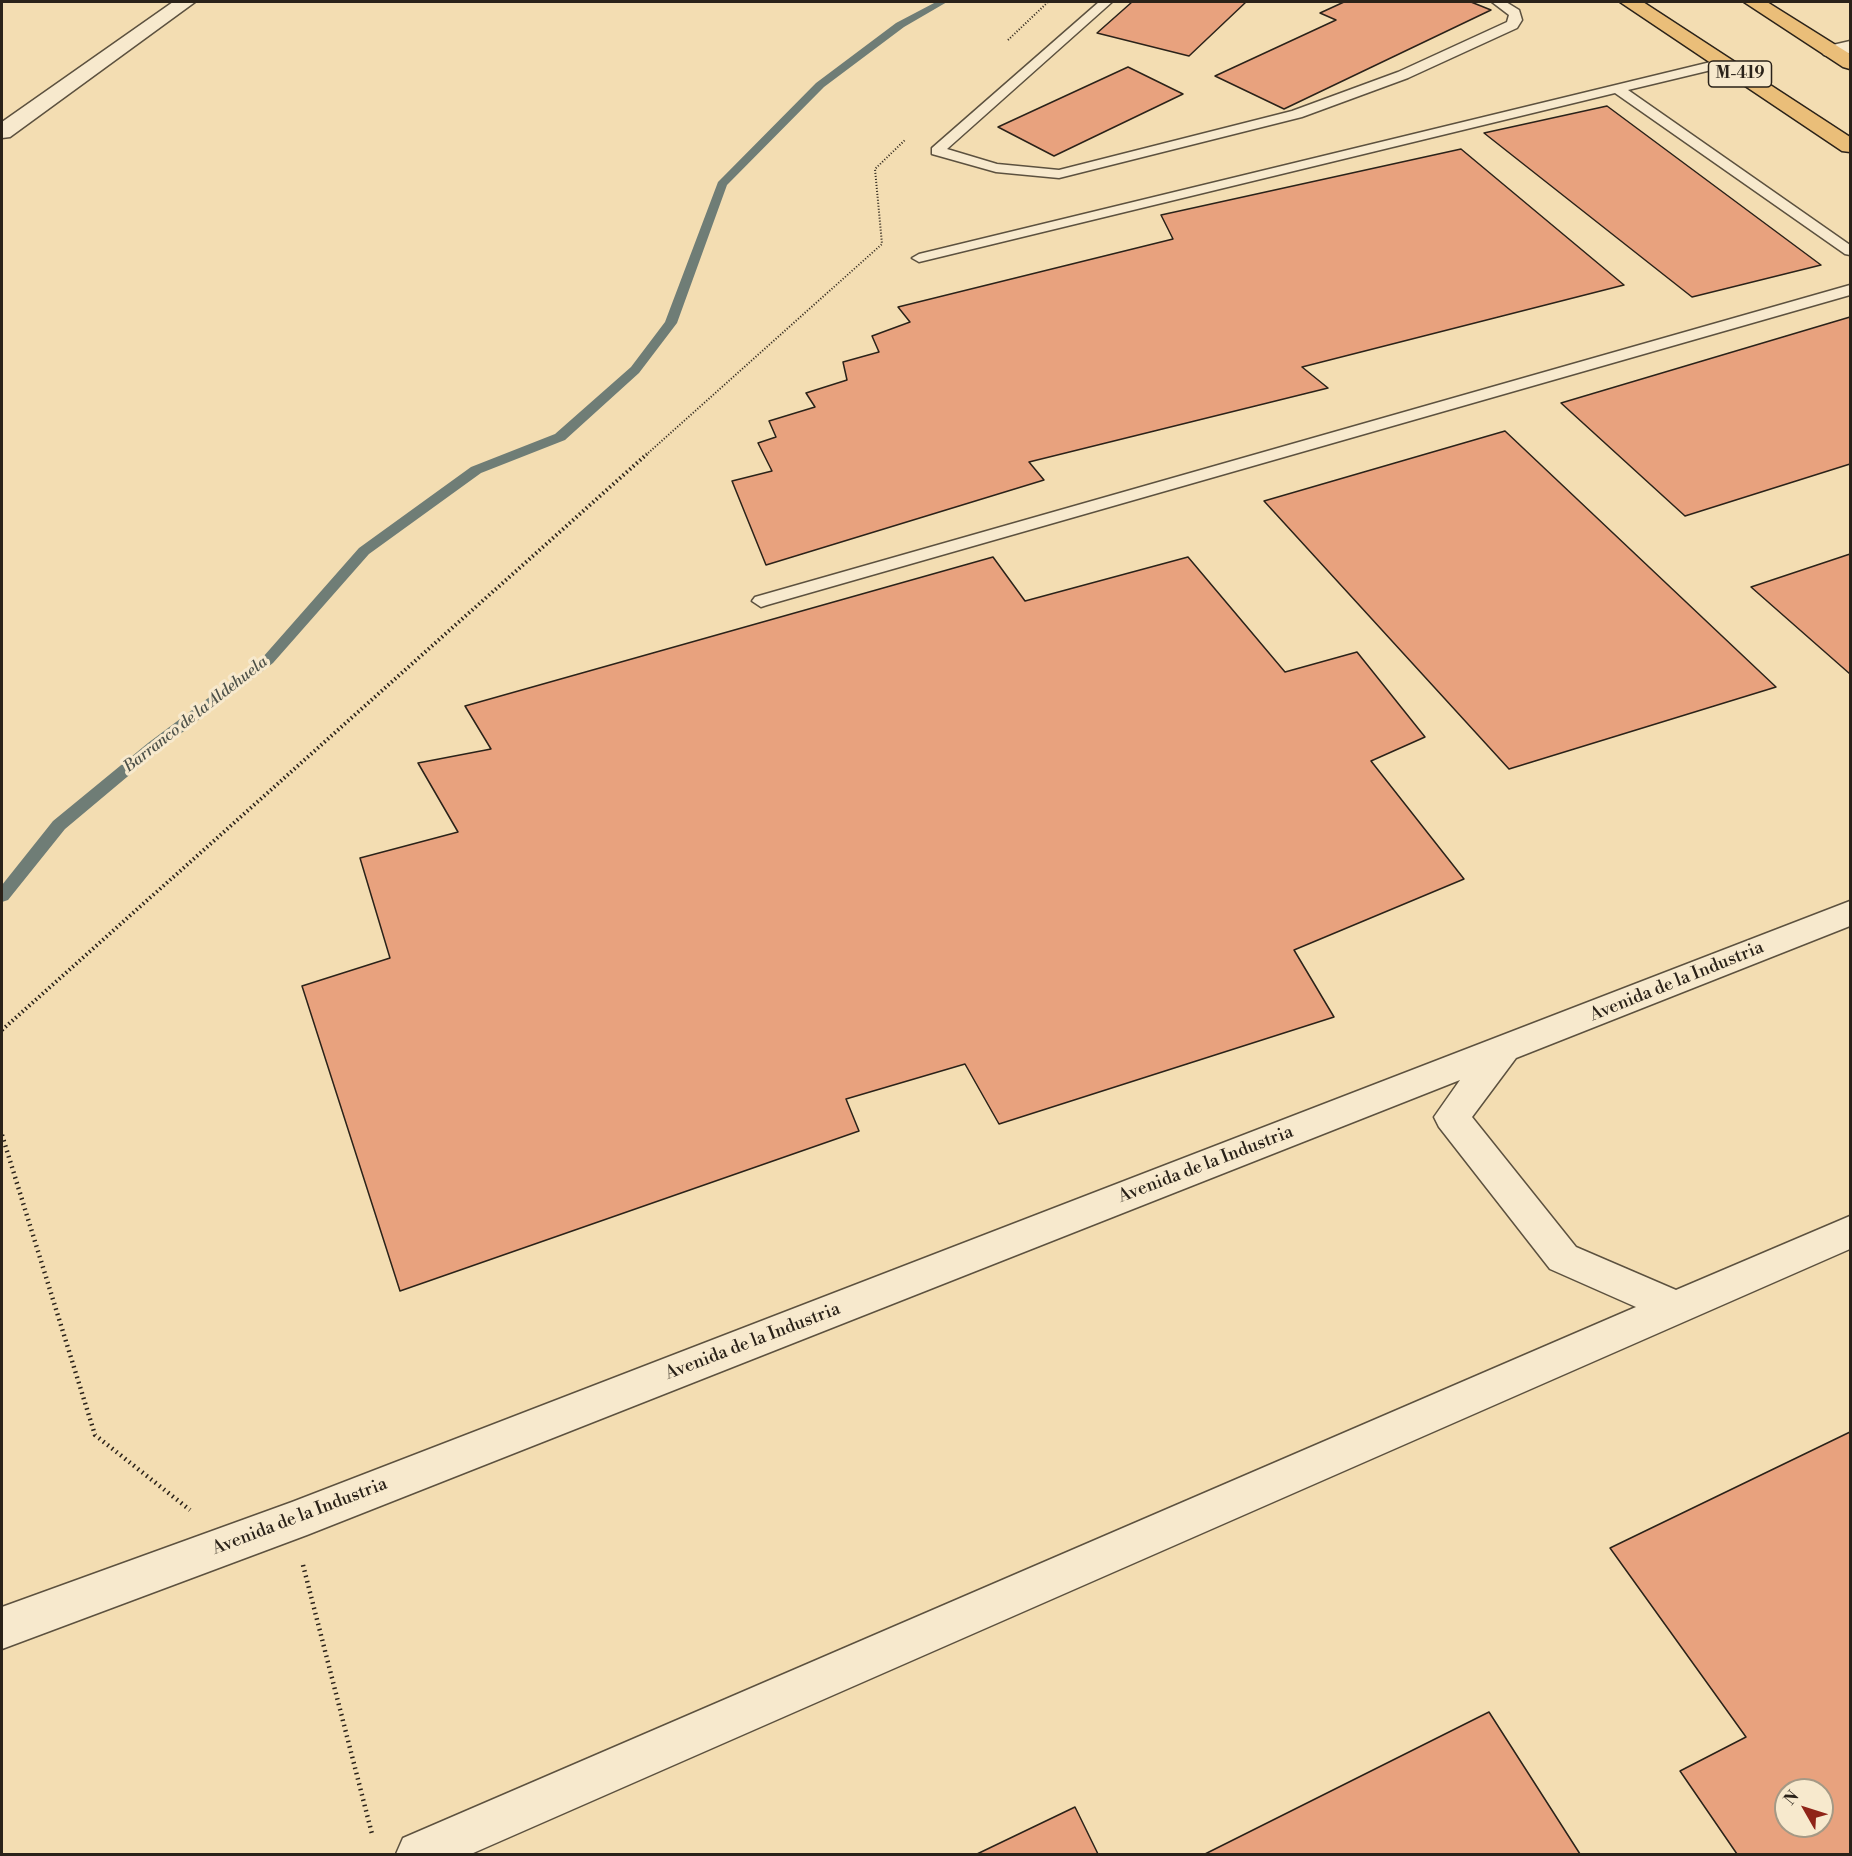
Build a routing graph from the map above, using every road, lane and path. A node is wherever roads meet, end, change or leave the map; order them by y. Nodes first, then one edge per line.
1 (185, 2) edge
2 (1048, 2) edge
3 (1106, 2) edge
4 (1498, 2) edge
5 (1630, 2) edge
6 (1754, 2) edge
7 (1007, 41) dead end
8 (1841, 49) edge
9 (1723, 63) junction
10 (1851, 63) edge
11 (1616, 88) junction
12 (2, 132) edge
13 (908, 137) dead end
14 (1851, 146) edge
15 (1851, 251) edge
16 (919, 258) dead end
17 (1851, 291) edge
18 (761, 601) dead end
19 (1851, 913) edge
20 (2, 1030) edge
21 (1503, 1050) junction
22 (2, 1136) edge
23 (1851, 1232) edge
24 (1677, 1308) junction
25 (291, 1521) junction
26 (233, 1544) junction
27 (2, 1628) edge
28 (375, 1843) dead end
29 (419, 1854) edge

1 - 12 street
2 - 7 path
3 - 4 lane
5 - 9 main road, M-419
6 - 8 main road
8 - 10 main road
9 - 11 lane
9 - 14 main road, M-419
11 - 15 lane
11 - 16 lane
13 - 20 path
17 - 18 lane
19 - 21 street, Avenida de la Industria
21 - 24 street
21 - 25 street, Avenida de la Industria
22 - 26 path
23 - 24 street
24 - 29 street
25 - 26 street, Avenida de la Industria
25 - 28 path
26 - 27 street, Avenida de la Industria

